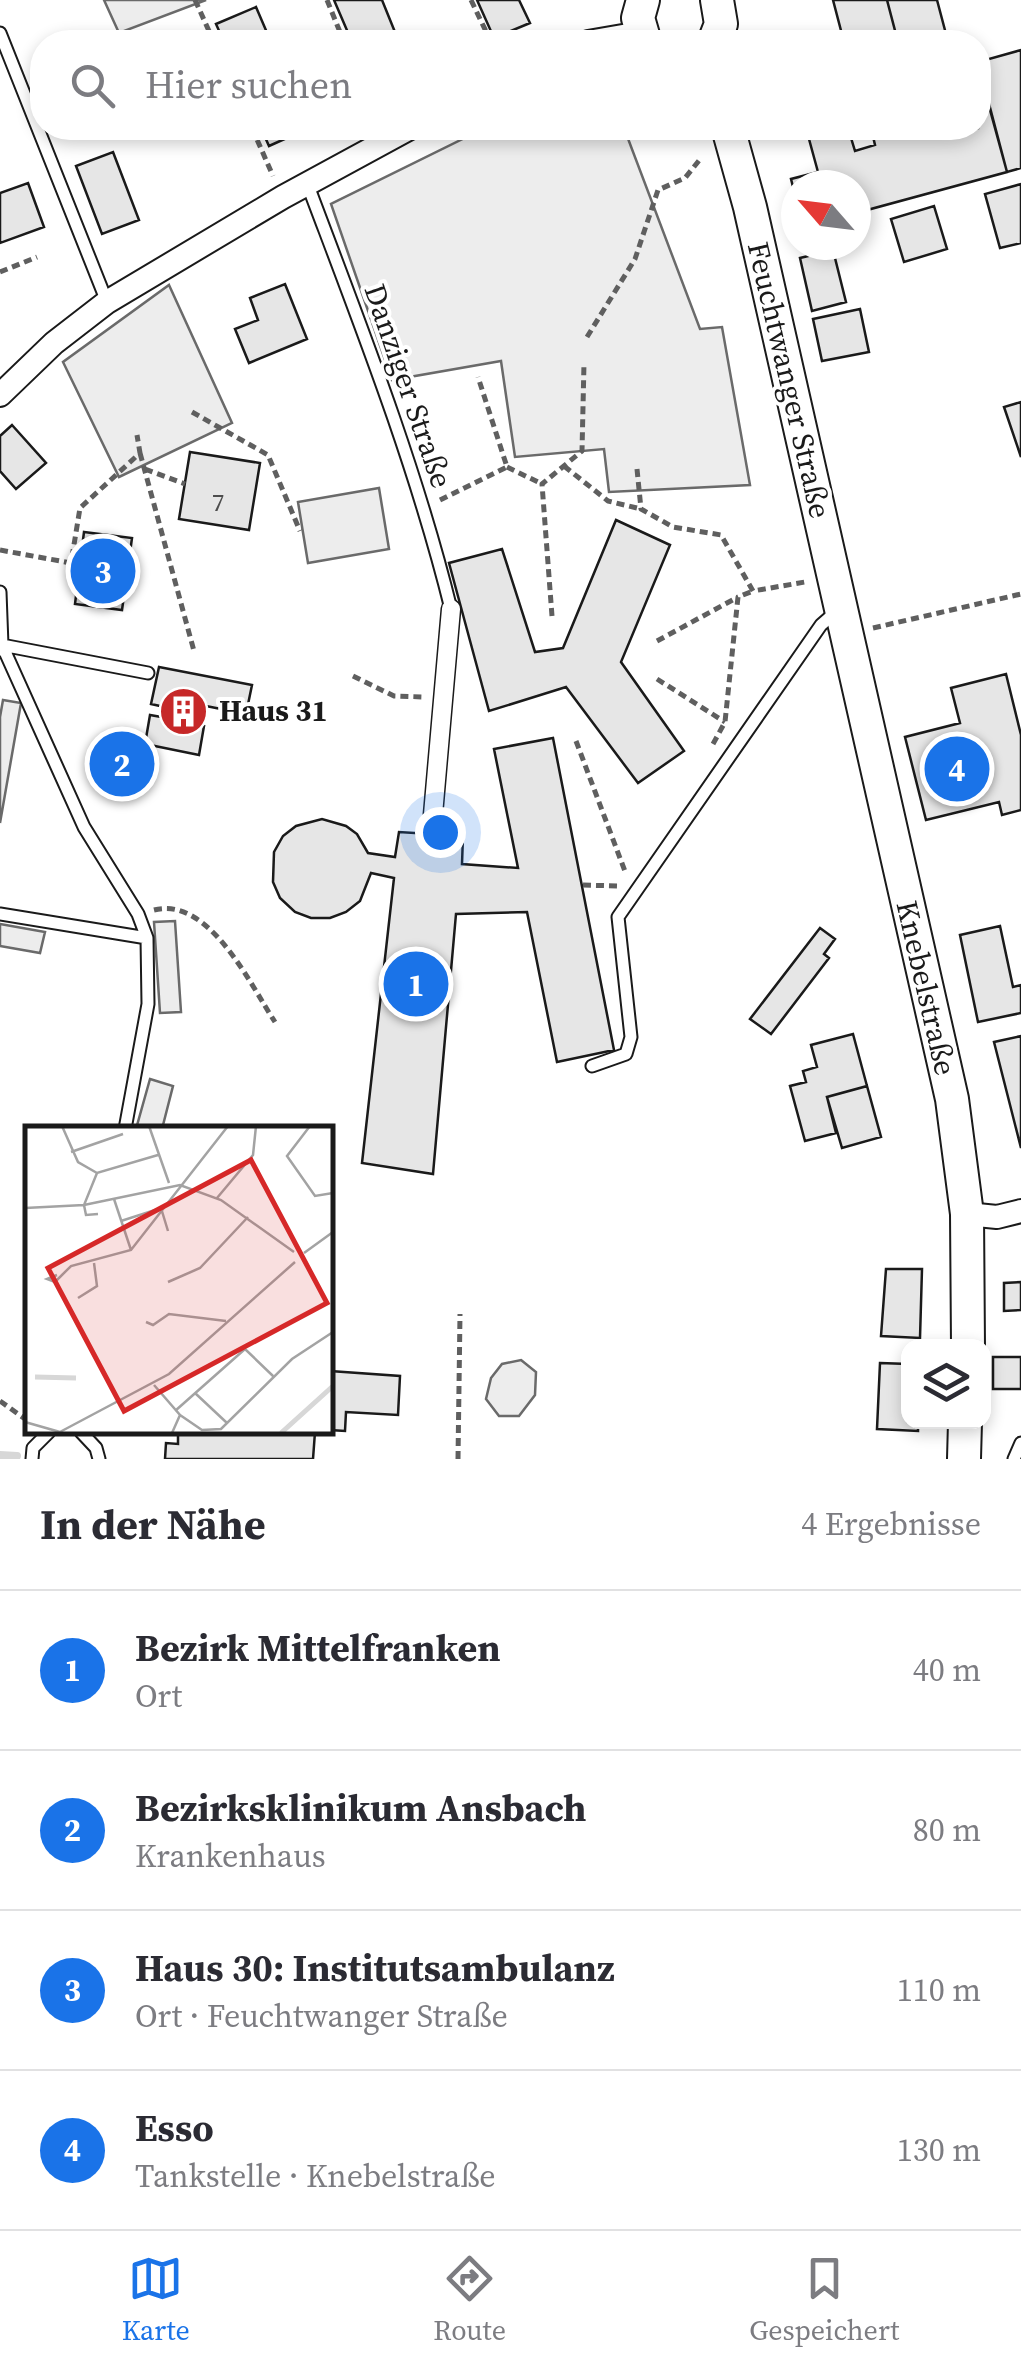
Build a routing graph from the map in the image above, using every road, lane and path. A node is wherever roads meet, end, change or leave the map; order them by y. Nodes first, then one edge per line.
1 (197, 0) edge
2 (327, 0) edge
3 (470, 0) edge
4 (643, 0) edge
5 (716, 0) edge
6 (209, 30) edge
7 (339, 30) edge
8 (485, 30) edge
9 (641, 30) edge
10 (719, 30) edge
11 (0, 33) edge
12 (30, 108) edge
13 (43, 140) edge
14 (257, 140) edge
15 (388, 140) edge
16 (731, 140) edge
17 (701, 158) dead end
18 (307, 183) junction
19 (283, 197) junction
20 (37, 257) dead end
21 (0, 272) edge
22 (107, 302) junction
23 (588, 338) dead end
24 (584, 363) dead end
25 (478, 377) dead end
26 (0, 395) edge
27 (192, 412) dead end
28 (138, 435) dead end
29 (140, 453) junction
30 (507, 466) junction
31 (564, 466) junction
32 (145, 469) junction
33 (637, 469) dead end
34 (185, 484) dead end
35 (542, 484) junction
36 (424, 508) junction
37 (641, 509) junction
38 (300, 531) dead end
39 (0, 550) edge
40 (753, 591) junction
41 (0, 592) edge
42 (1021, 594) edge
43 (738, 598) junction
44 (840, 606) junction
45 (451, 610) joint
46 (552, 616) dead end
47 (656, 641) dead end
48 (1, 650) edge
49 (194, 650) dead end
50 (148, 673) dead end
51 (353, 676) dead end
52 (657, 679) dead end
53 (443, 697) junction
54 (725, 722) junction
55 (576, 741) dead end
56 (706, 755) dead end
57 (432, 826) dead end
58 (583, 885) dead end
59 (0, 914) edge
60 (138, 914) junction
61 (147, 938) junction
62 (275, 1022) dead end
63 (592, 1066) dead end
64 (126, 1126) edge
65 (1021, 1211) edge
66 (968, 1214) junction
67 (460, 1314) dead end
68 (968, 1339) edge
69 (0, 1400) edge
70 (25, 1419) edge
71 (965, 1429) edge
72 (47, 1434) edge
73 (83, 1434) edge
74 (1021, 1443) edge
75 (32, 1459) edge
76 (99, 1459) edge
77 (458, 1459) edge
78 (964, 1459) edge
79 (1014, 1459) edge

1 - 6 path
2 - 7 path
3 - 8 path
4 - 9 main road
5 - 10 main road
11 - 12 lane
13 - 22 lane
14 - 19 path
15 - 18 street
16 - 44 main road, Feuchtwanger Straße
17 - 23 path
18 - 19 street
18 - 36 lane, Danziger Straße
19 - 22 street
20 - 21 path
22 - 26 street
24 - 31 path
25 - 30 path
27 - 38 path
28 - 29 path
29 - 32 path
29 - 39 path
30 - 35 path
30 - 36 path
31 - 35 path
31 - 37 path
32 - 34 path
32 - 49 path
33 - 37 path
35 - 46 path
36 - 45 lane, Danziger Straße
37 - 40 path
40 - 43 path
40 - 44 path
41 - 48 lane
42 - 44 path
43 - 47 path
43 - 54 path
44 - 63 lane
44 - 66 main road, Knebelstraße
45 - 53 street
48 - 50 lane
48 - 60 lane
51 - 53 path
52 - 54 path
53 - 57 street
54 - 56 path
55 - 58 path
59 - 61 lane
60 - 61 lane
60 - 62 path
61 - 64 lane
65 - 66 street
66 - 68 main road, Knebelstraße
67 - 77 path
69 - 70 path
71 - 78 main road
72 - 75 lane
73 - 76 lane
74 - 79 lane

